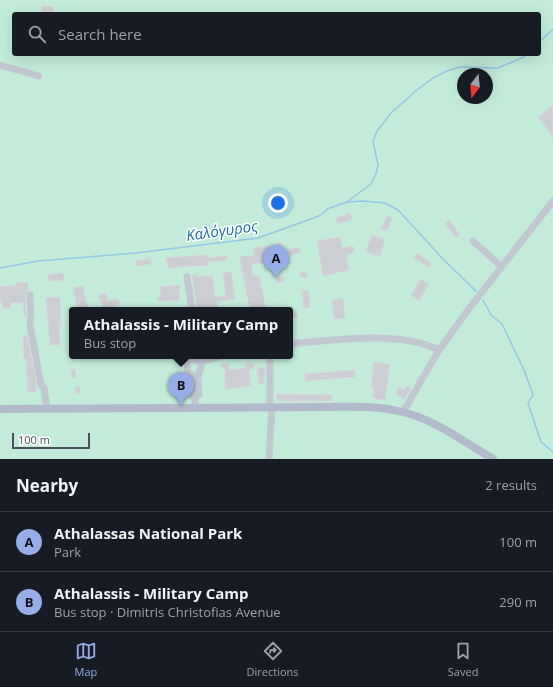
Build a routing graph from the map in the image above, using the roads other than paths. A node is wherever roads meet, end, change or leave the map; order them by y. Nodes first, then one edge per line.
1 (0, 65) edge
2 (38, 76) dead end
3 (553, 201) edge
4 (473, 241) dead end
5 (501, 266) junction
6 (187, 277) dead end
7 (30, 295) dead end
8 (192, 307) edge
9 (293, 344) edge
10 (440, 350) junction
11 (188, 359) edge
12 (195, 359) edge
13 (210, 359) edge
14 (270, 359) edge
15 (202, 361) junction
16 (197, 377) junction
17 (271, 407) junction
18 (195, 408) junction
19 (0, 409) edge
20 (47, 409) junction
21 (403, 412) junction
22 (269, 459) edge
23 (493, 459) edge

1 - 2 lane
3 - 5 lane
4 - 5 lane
5 - 10 lane
6 - 8 lane
7 - 20 lane
9 - 10 lane
10 - 21 lane
11 - 16 lane
12 - 15 lane
13 - 15 lane
14 - 17 lane
15 - 16 lane
16 - 18 lane
17 - 18 main road
17 - 21 main road
17 - 22 lane
18 - 20 main road
19 - 20 main road
21 - 23 main road

